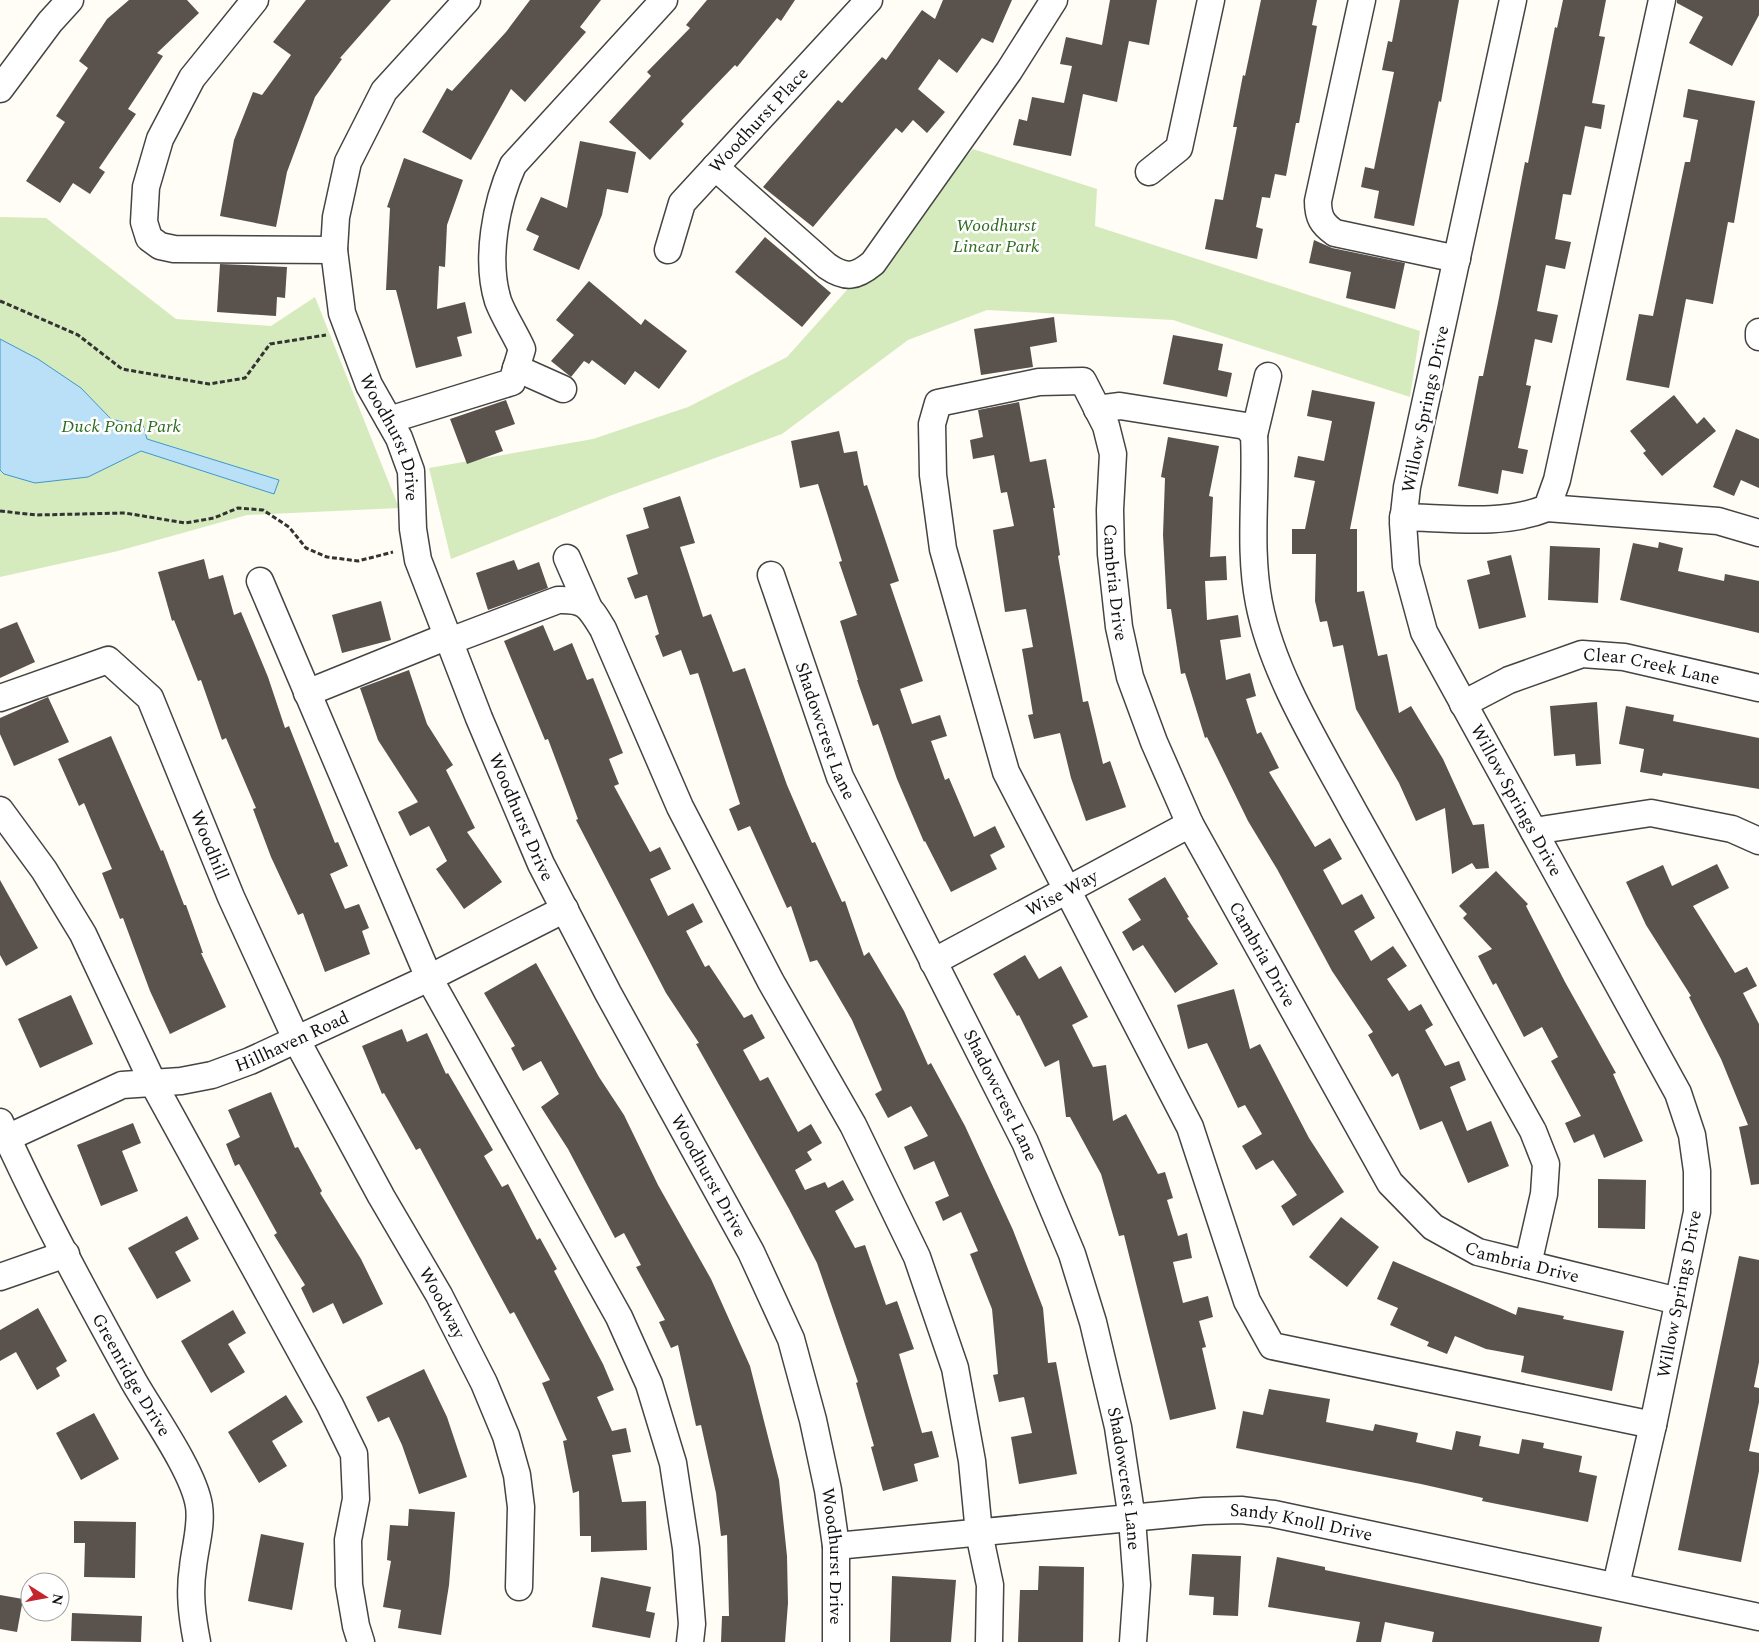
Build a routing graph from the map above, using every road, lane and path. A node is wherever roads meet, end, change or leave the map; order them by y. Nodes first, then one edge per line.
1 (70, 0) edge
2 (255, 0) edge
3 (467, 0) edge
4 (664, 0) edge
5 (869, 0) edge
6 (1054, 0) edge
7 (1211, 0) edge
8 (1362, 0) edge
9 (1513, 0) edge
10 (1662, 0) edge
11 (0, 89) edge
12 (715, 167) junction
13 (1149, 172) dead end
14 (334, 250) junction
15 (668, 250) dead end
16 (1457, 259) junction
17 (0, 301) edge
18 (349, 331) junction
19 (1759, 332) edge
20 (1759, 337) edge
21 (516, 368) junction
22 (1268, 376) dead end
23 (563, 388) dead end
24 (1097, 409) junction
25 (390, 420) junction
26 (1254, 435) junction
27 (1547, 508) junction
28 (0, 511) edge
29 (1403, 517) junction
30 (1759, 533) edge
31 (396, 551) dead end
32 (567, 558) dead end
33 (770, 575) dead end
34 (260, 581) dead end
35 (588, 606) junction
36 (449, 639) junction
37 (1759, 688) edge
38 (307, 693) junction
39 (0, 698) edge
40 (1463, 704) junction
41 (0, 810) edge
42 (1190, 824) junction
43 (1534, 831) junction
44 (1759, 841) edge
45 (1068, 889) junction
46 (565, 909) junction
47 (933, 962) junction
48 (429, 978) junction
49 (297, 1041) junction
50 (153, 1083) junction
51 (3, 1130) edge
52 (66, 1254) junction
53 (1528, 1264) junction
54 (0, 1277) edge
55 (1678, 1301) junction
56 (1653, 1425) junction
57 (1132, 1519) junction
58 (979, 1533) junction
59 (836, 1546) junction
60 (1616, 1585) junction
61 (519, 1587) dead end
62 (1759, 1617) edge
63 (197, 1642) edge
64 (362, 1642) edge
65 (690, 1642) edge
66 (836, 1642) edge
67 (988, 1642) edge
68 (1133, 1642) edge

1 - 11 street
2 - 14 street
3 - 14 street, Woodhurst Drive
4 - 21 street
5 - 12 street, Woodhurst Place
6 - 12 street
7 - 13 street
8 - 16 street
9 - 16 street, Willow Springs Drive
10 - 27 street
12 - 15 street, Woodhurst Place
14 - 18 street, Woodhurst Drive
16 - 29 street, Willow Springs Drive
17 - 18 path
18 - 25 street, Woodhurst Drive
19 - 20 street
21 - 23 street
21 - 25 street
22 - 26 street
24 - 26 street
24 - 42 street, Cambria Drive
24 - 45 street, Cambria Drive
25 - 36 street, Woodhurst Drive
26 - 53 street
27 - 29 street
27 - 30 street
28 - 31 path
29 - 40 street, Willow Springs Drive
32 - 35 street
33 - 47 street, Shadowcrest Lane
34 - 38 street
35 - 36 street
35 - 58 street
36 - 38 street
36 - 46 street, Woodhurst Drive
37 - 40 street, Clear Creek Lane
38 - 48 street
39 - 49 street, Woodhill
40 - 43 street, Willow Springs Drive
41 - 50 street
42 - 45 street, Wise Way
42 - 53 street, Cambria Drive
43 - 44 street
43 - 55 street, Willow Springs Drive
45 - 47 street, Wise Way
45 - 56 street
46 - 48 street, Hillhaven Road
46 - 59 street, Woodhurst Drive
47 - 57 street, Shadowcrest Lane
48 - 49 street, Hillhaven Road
48 - 65 street
49 - 50 street, Hillhaven Road
49 - 61 street, Woodway
50 - 51 street, Hillhaven Road
50 - 64 street
51 - 52 street, Greenridge Drive
52 - 54 street
52 - 63 street, Greenridge Drive
53 - 55 street, Cambria Drive
55 - 56 street, Willow Springs Drive
56 - 60 street, Willow Springs Drive
57 - 58 street, Sandy Knoll Drive
57 - 60 street, Sandy Knoll Drive
57 - 68 street, Shadowcrest Lane
58 - 59 street, Sandy Knoll Drive
58 - 67 street
59 - 66 street, Woodhurst Drive
60 - 62 street, Sandy Knoll Drive

